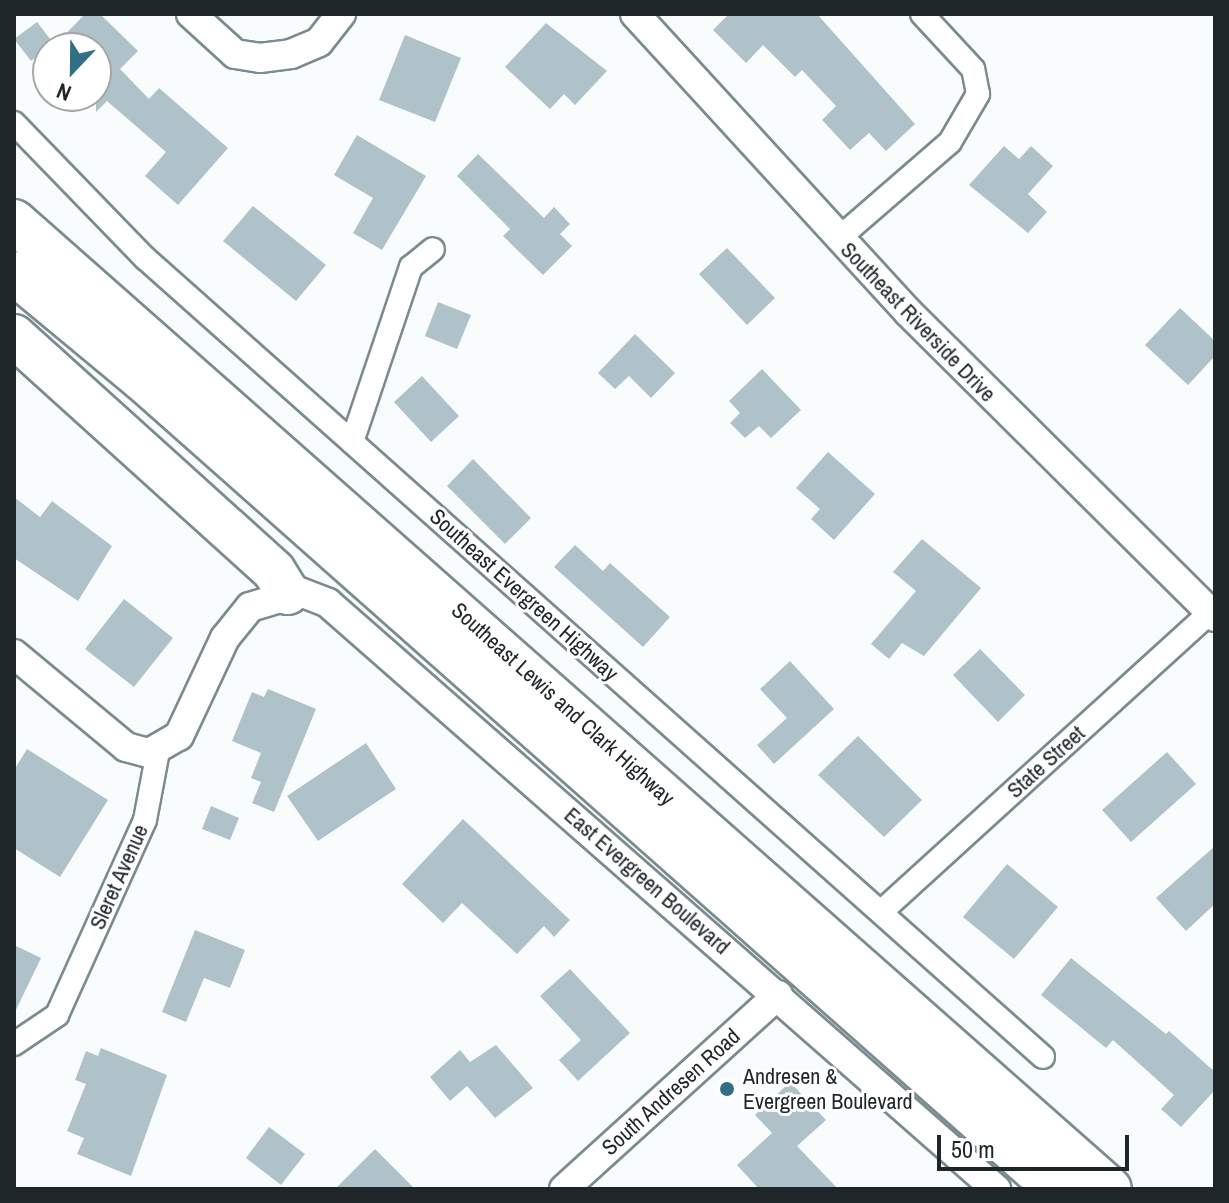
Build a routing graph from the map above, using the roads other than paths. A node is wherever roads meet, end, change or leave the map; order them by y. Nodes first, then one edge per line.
1 (191, 14) edge
2 (341, 14) edge
3 (635, 14) edge
4 (922, 14) edge
5 (14, 123) edge
6 (14, 221) edge
7 (838, 239) junction
8 (433, 249) dead end
9 (14, 273) edge
10 (14, 336) edge
11 (352, 442) junction
12 (288, 593) junction
13 (1213, 615) edge
14 (14, 654) edge
15 (158, 751) junction
16 (882, 911) junction
17 (778, 995) junction
18 (14, 1044) edge
19 (1043, 1057) dead end
20 (564, 1189) edge
21 (996, 1189) edge
22 (1056, 1189) edge
23 (1110, 1189) edge

1 - 2 street
3 - 7 street, Southeast Riverside Drive
4 - 7 street
5 - 11 street, Southeast Evergreen Highway
6 - 23 highway, Southeast Lewis and Clark Highway
7 - 13 street, Southeast Riverside Drive
8 - 11 street
9 - 22 highway, Southeast Lewis and Clark Highway
10 - 12 highway
11 - 16 street, Southeast Evergreen Highway
12 - 15 street
12 - 17 street, East Evergreen Boulevard
13 - 16 street, State Street
14 - 15 street
15 - 18 street, Sleret Avenue
16 - 19 street, Southeast Evergreen Highway
17 - 20 street, South Andresen Road
17 - 21 street, East Evergreen Boulevard

